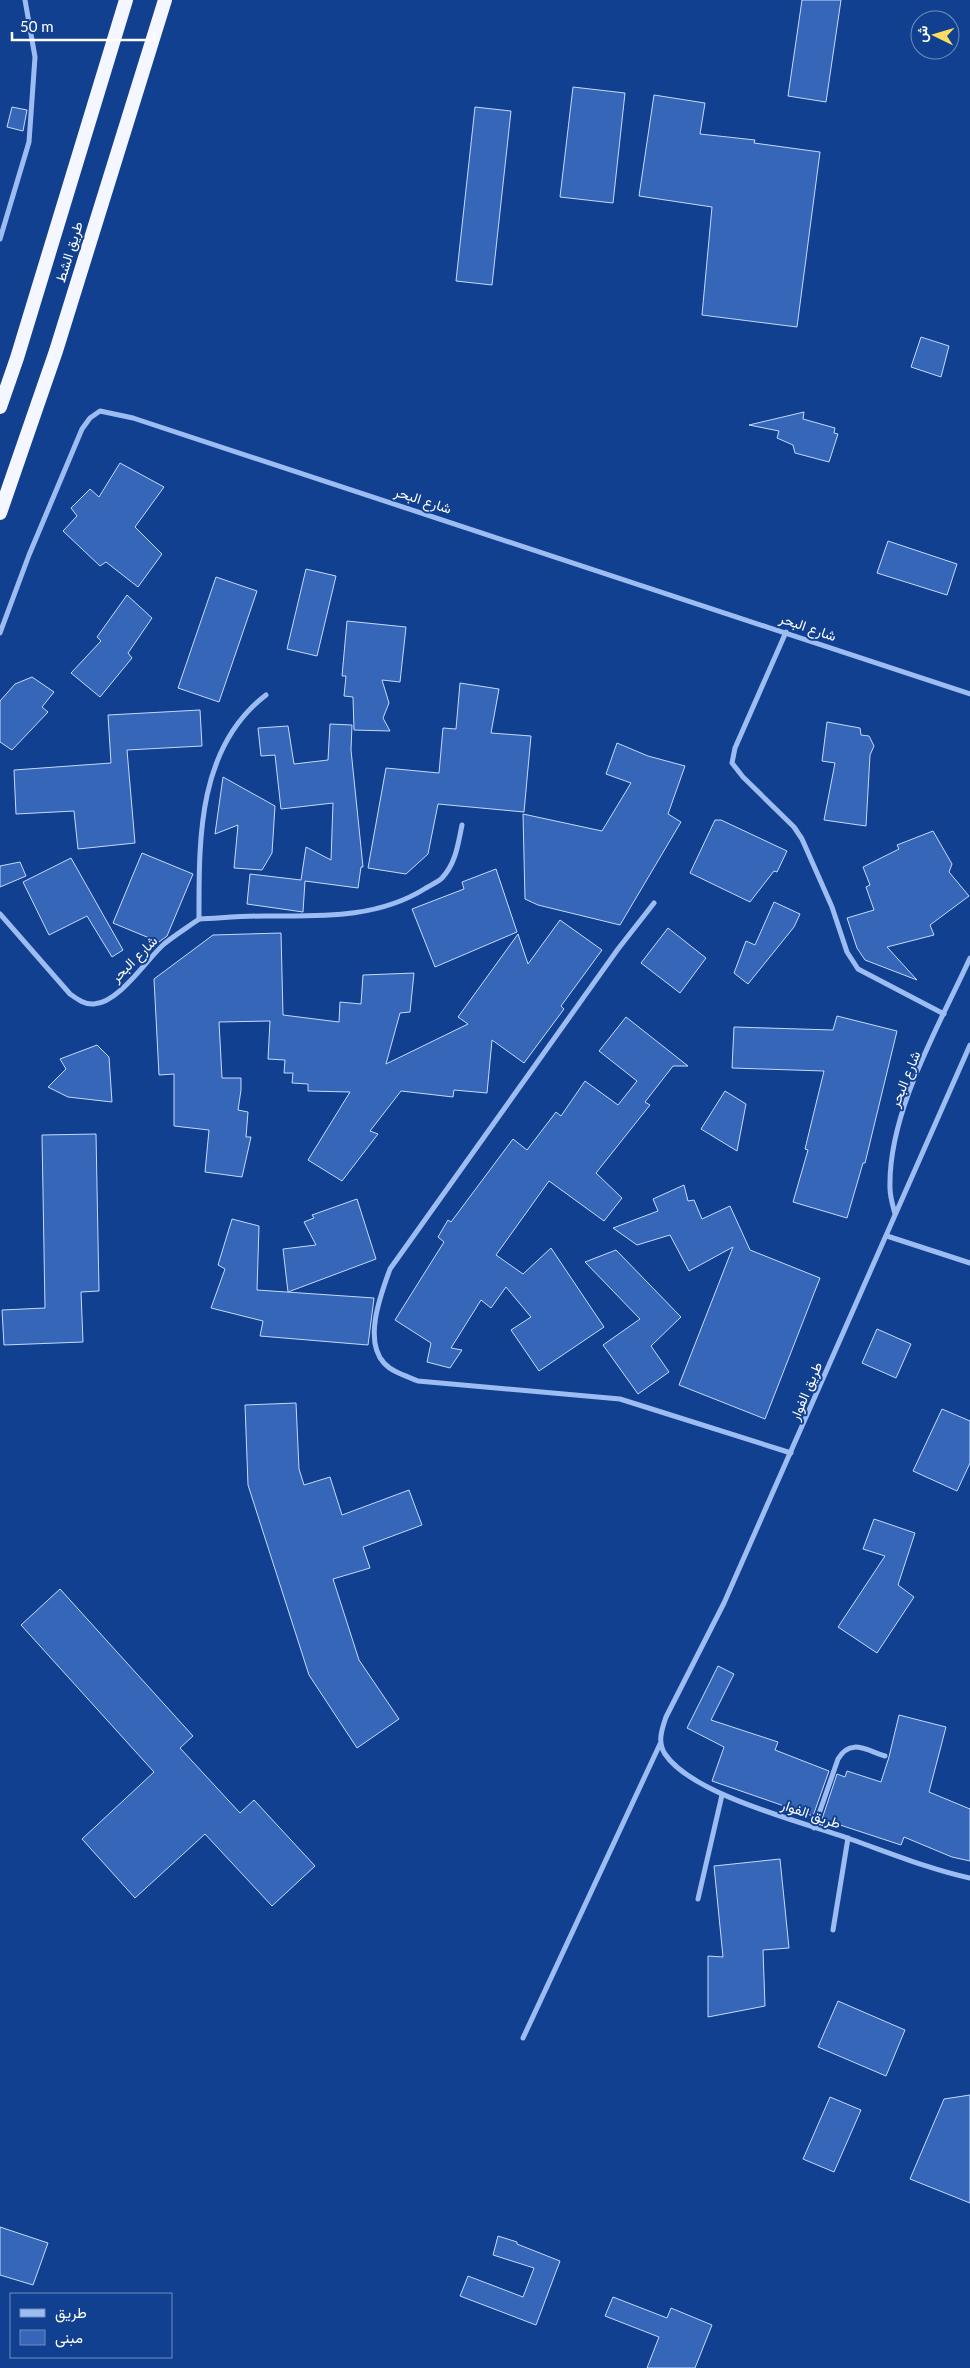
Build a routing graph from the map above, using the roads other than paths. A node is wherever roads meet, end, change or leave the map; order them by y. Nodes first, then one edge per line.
1 (25, 0) edge
2 (126, 0) edge
3 (165, 0) edge
4 (0, 239) edge
5 (0, 407) edge
6 (0, 512) edge
7 (0, 632) edge
8 (786, 632) junction
9 (970, 694) edge
10 (266, 695) dead end
11 (462, 825) dead end
12 (654, 903) dead end
13 (0, 914) edge
14 (199, 919) junction
15 (970, 958) edge
16 (944, 1014) junction
17 (970, 1045) edge
18 (895, 1215) junction
19 (887, 1236) junction
20 (970, 1263) edge
21 (791, 1453) junction
22 (660, 1744) junction
23 (885, 1756) dead end
24 (722, 1794) junction
25 (814, 1828) junction
26 (848, 1838) junction
27 (970, 1878) edge
28 (698, 1899) dead end
29 (832, 1930) dead end
30 (522, 2038) dead end

1 - 4 street
2 - 5 highway, طريق الشط
3 - 6 highway, طريق الشط
7 - 8 street, شارع البحر
8 - 9 street, شارع البحر
8 - 16 street
10 - 14 street
11 - 14 street
12 - 21 street
13 - 14 street, شارع البحر
15 - 16 street, شارع البحر
16 - 18 street, شارع البحر
17 - 18 street, طريق الفوار
18 - 19 street, طريق الفوار
19 - 20 street
19 - 21 street, طريق الفوار
21 - 22 street, طريق الفوار
22 - 24 street, طريق الفوار
22 - 30 street, طريق الفوار
23 - 25 street
24 - 25 street, طريق الفوار
24 - 28 street
25 - 26 street, طريق الفوار
26 - 27 street, طريق الفوار
26 - 29 street

